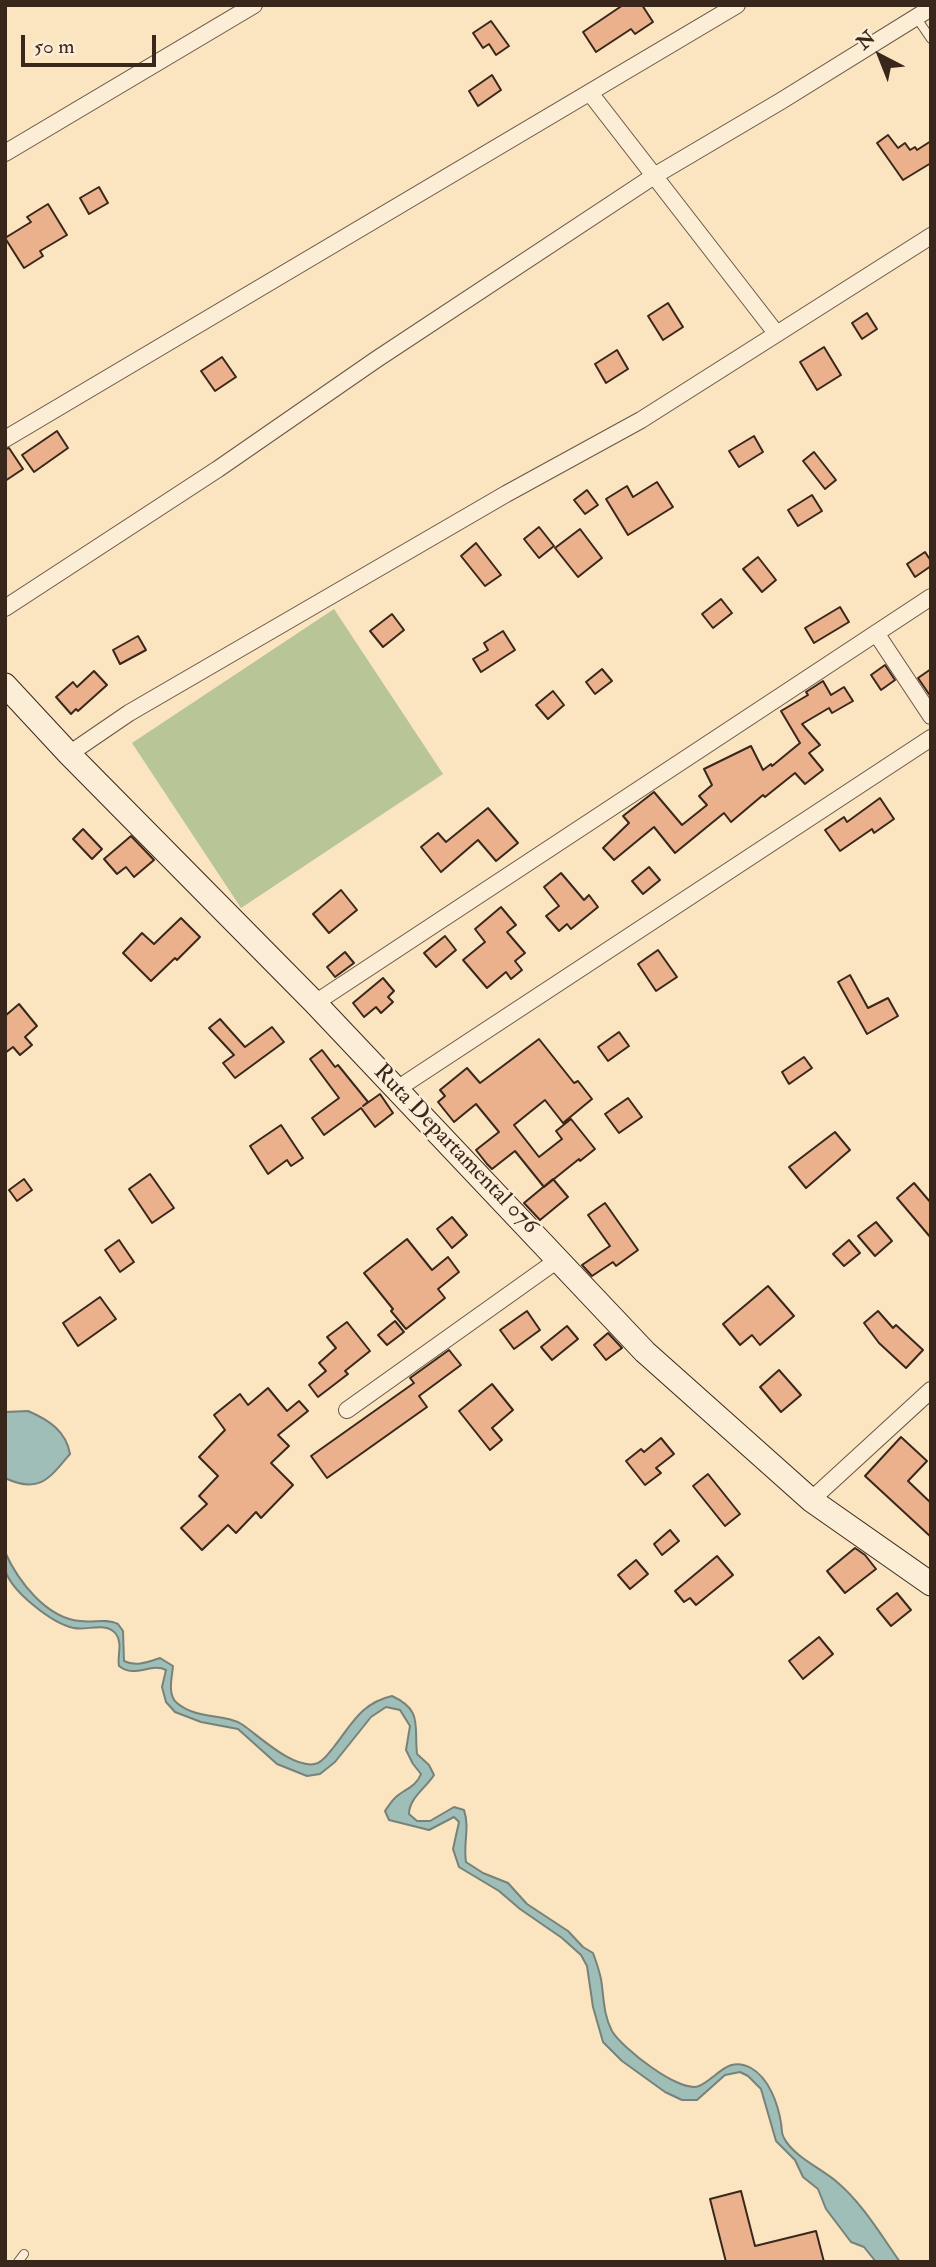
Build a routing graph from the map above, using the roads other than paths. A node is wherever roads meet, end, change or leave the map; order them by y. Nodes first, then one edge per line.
1 (254, 5) edge
2 (737, 5) edge
3 (931, 8) edge
4 (916, 17) junction
5 (931, 39) edge
6 (590, 93) junction
7 (7, 149) edge
8 (654, 176) junction
9 (931, 236) edge
10 (776, 334) junction
11 (5, 439) edge
12 (931, 597) edge
13 (5, 608) edge
14 (876, 633) junction
15 (5, 685) edge
16 (931, 716) edge
17 (931, 738) edge
18 (69, 754) junction
19 (315, 1003) junction
20 (397, 1089) junction
21 (559, 1259) junction
22 (931, 1390) edge
23 (347, 1410) dead end
24 (811, 1500) junction
25 (931, 1584) edge

1 - 7 street
2 - 6 street
3 - 4 street
4 - 5 lane
4 - 8 street
6 - 8 street
6 - 11 street
8 - 10 street
8 - 13 street
9 - 10 street
10 - 18 street
12 - 14 street
14 - 16 street
14 - 19 street
15 - 18 main road, Ruta Departamental 076
17 - 20 street
18 - 19 main road, Ruta Departamental 076
19 - 20 main road, Ruta Departamental 076
20 - 21 main road, Ruta Departamental 076
21 - 23 street
21 - 24 main road, Ruta Departamental 076
22 - 24 street
24 - 25 main road, Ruta Departamental 076

